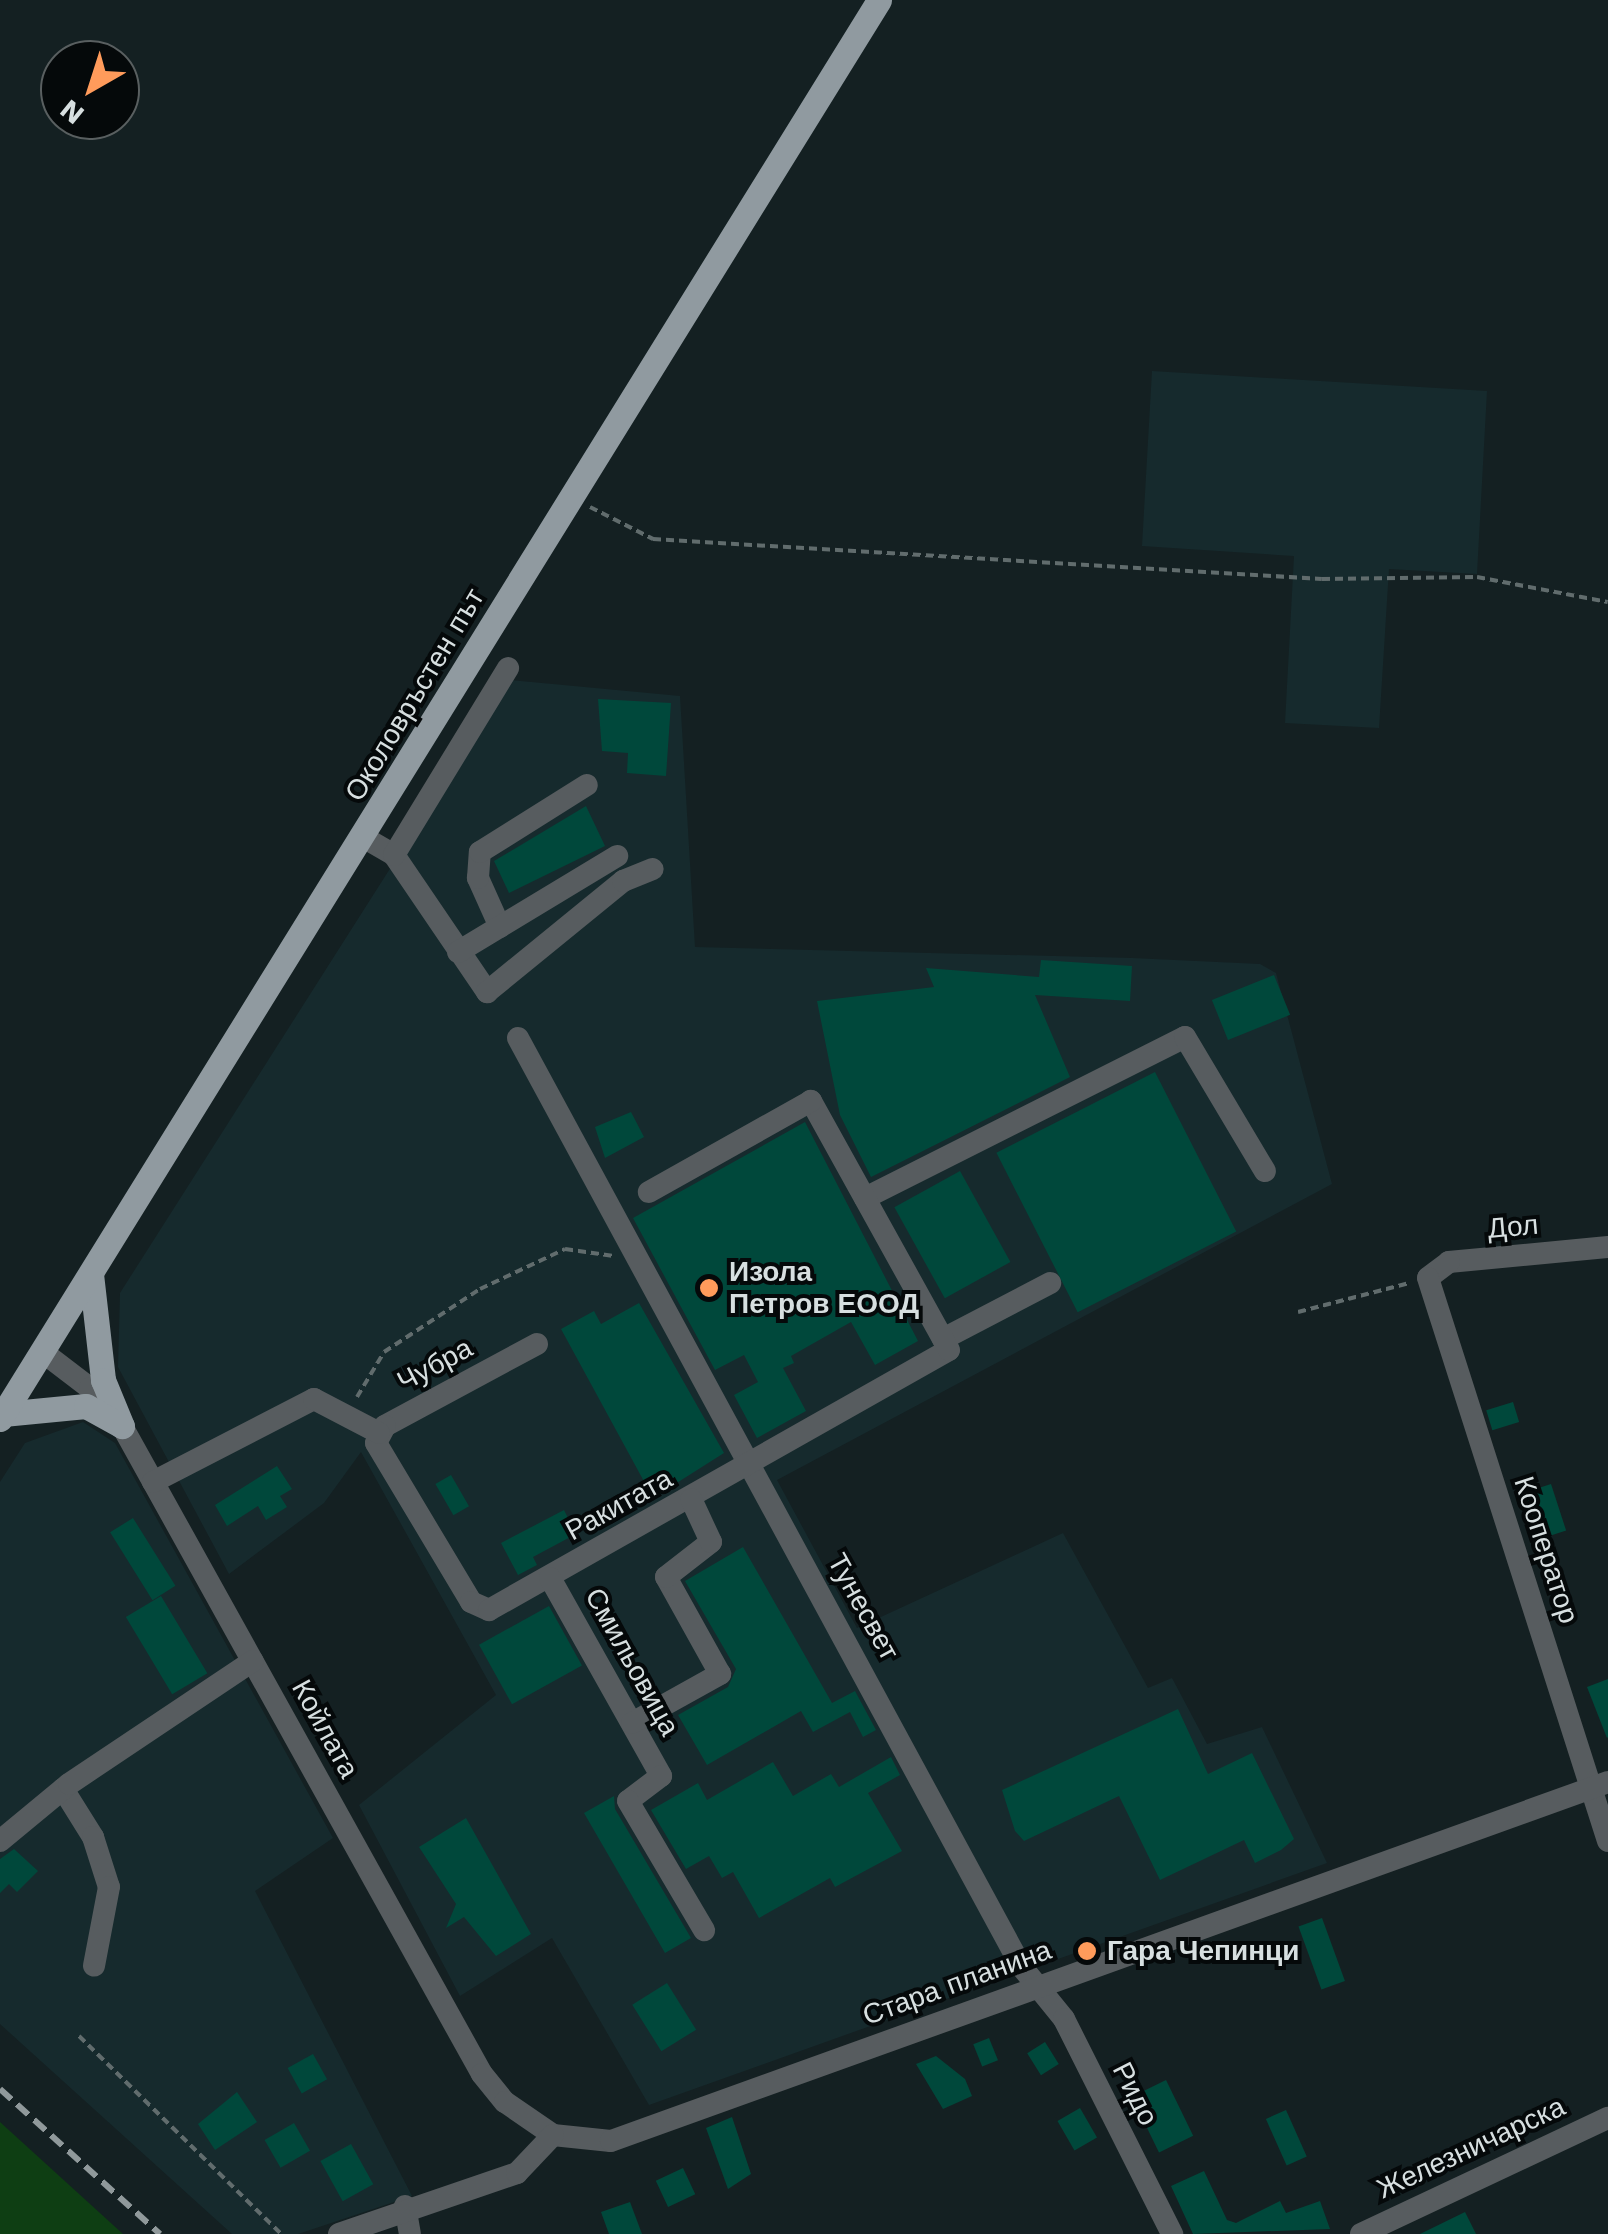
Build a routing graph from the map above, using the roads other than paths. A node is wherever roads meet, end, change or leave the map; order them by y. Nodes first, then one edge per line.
1 (879, 0) edge
2 (508, 668) dead end
3 (587, 785) dead end
4 (363, 837) junction
5 (394, 854) junction
6 (617, 856) dead end
7 (654, 869) dead end
8 (500, 926) junction
9 (458, 952) junction
10 (518, 1038) dead end
11 (1265, 1170) dead end
12 (649, 1192) dead end
13 (865, 1198) junction
14 (1608, 1247) edge
15 (92, 1274) junction
16 (1428, 1278) joint
17 (1050, 1283) dead end
18 (537, 1344) dead end
19 (946, 1345) junction
20 (44, 1353) junction
21 (2, 1416) edge
22 (122, 1426) junction
23 (378, 1441) junction
24 (750, 1466) junction
25 (154, 1482) junction
26 (691, 1499) junction
27 (550, 1578) junction
28 (253, 1661) junction
29 (632, 1723) junction
30 (1600, 1785) edge
31 (63, 1788) junction
32 (0, 1841) edge
33 (1608, 1841) edge
34 (704, 1930) dead end
35 (94, 1966) dead end
36 (1039, 1985) junction
37 (1608, 2118) edge
38 (552, 2135) junction
39 (405, 2206) junction
40 (339, 2234) edge
41 (410, 2234) edge
42 (1172, 2234) edge
43 (1361, 2234) edge

1 - 4 main road, Околовръстен път
2 - 5 street
3 - 8 street
4 - 5 street
4 - 15 main road, Околовръстен път
5 - 9 street
6 - 8 street
7 - 9 street
8 - 9 street
10 - 24 street, Тунесвет
11 - 13 street
12 - 13 street
13 - 19 street
14 - 16 street, Дол
15 - 20 main road, Околовръстен път
15 - 22 main road
16 - 30 street, Кооператор
17 - 19 street, Ракитата
18 - 23 street, Чубра
19 - 24 street, Ракитата
20 - 21 main road, Околовръстен път
20 - 22 street, Койлата
21 - 22 main road
22 - 25 street, Койлата
23 - 25 street
23 - 27 street, Ракитата
24 - 26 street, Ракитата
24 - 36 street, Тунесвет
25 - 28 street, Койлата
26 - 27 street, Ракитата
26 - 29 street
27 - 29 street, Смильовица
28 - 31 street
28 - 38 street, Койлата
29 - 34 street, Смильовица
30 - 33 street, Кооператор
30 - 36 street, Стара планина
31 - 32 street
31 - 35 street
36 - 38 street, Стара планина
36 - 42 street, Ридо
37 - 43 street, Железничарска
38 - 39 street
39 - 40 street
39 - 41 street

